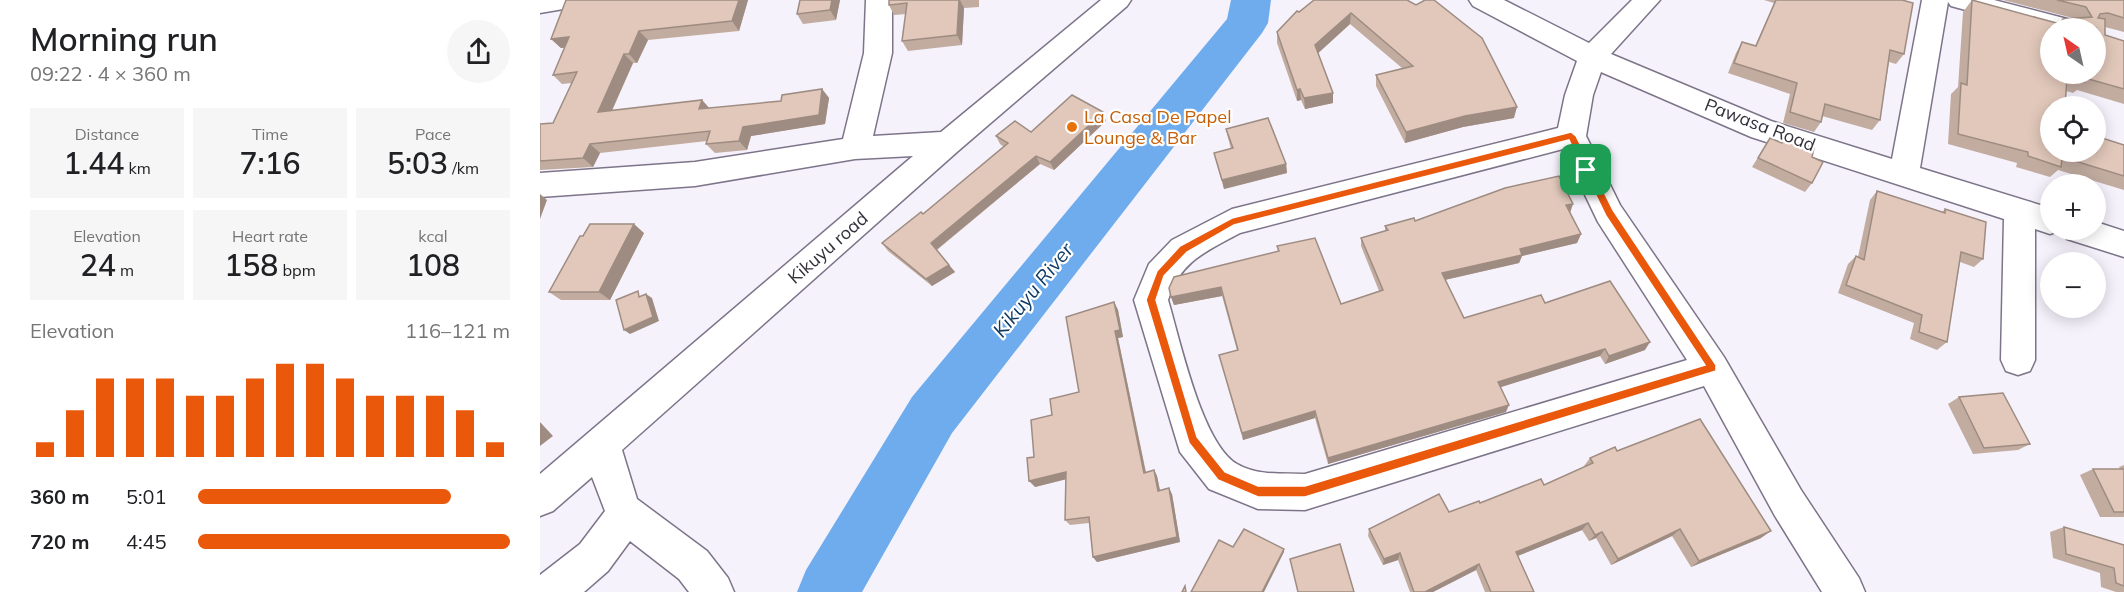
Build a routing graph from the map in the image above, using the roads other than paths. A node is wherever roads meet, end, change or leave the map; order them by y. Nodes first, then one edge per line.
1 (572, 0) edge
2 (879, 0) edge
3 (1482, 0) edge
4 (1647, 0) edge
5 (1935, 0) edge
6 (1960, 0) edge
7 (540, 4) edge
8 (1110, 4) edge
9 (2040, 21) edge
10 (1592, 57) junction
11 (1571, 136) junction
12 (948, 143) junction
13 (855, 148) junction
14 (1904, 176) junction
15 (540, 185) edge
16 (2035, 216) edge
17 (2106, 239) edge
18 (2124, 244) edge
19 (2018, 360) dead end
20 (1712, 368) junction
21 (602, 444) junction
22 (540, 498) edge
23 (624, 512) junction
24 (563, 588) edge
25 (714, 592) edge
26 (1845, 592) edge

1 - 7 street
2 - 13 street
3 - 10 street, Pawasa Road
4 - 10 street
5 - 14 street
6 - 9 street
8 - 12 street, Kikuyu road
10 - 11 street
10 - 14 street, Pawasa Road
11 - 20 street
11 - 20 street
12 - 13 street
12 - 21 street, Kikuyu road
13 - 15 street
14 - 16 street, Pawasa Road
16 - 19 street
17 - 18 street
20 - 26 street
21 - 22 street, Kikuyu road
21 - 23 street
23 - 24 street
23 - 25 street

